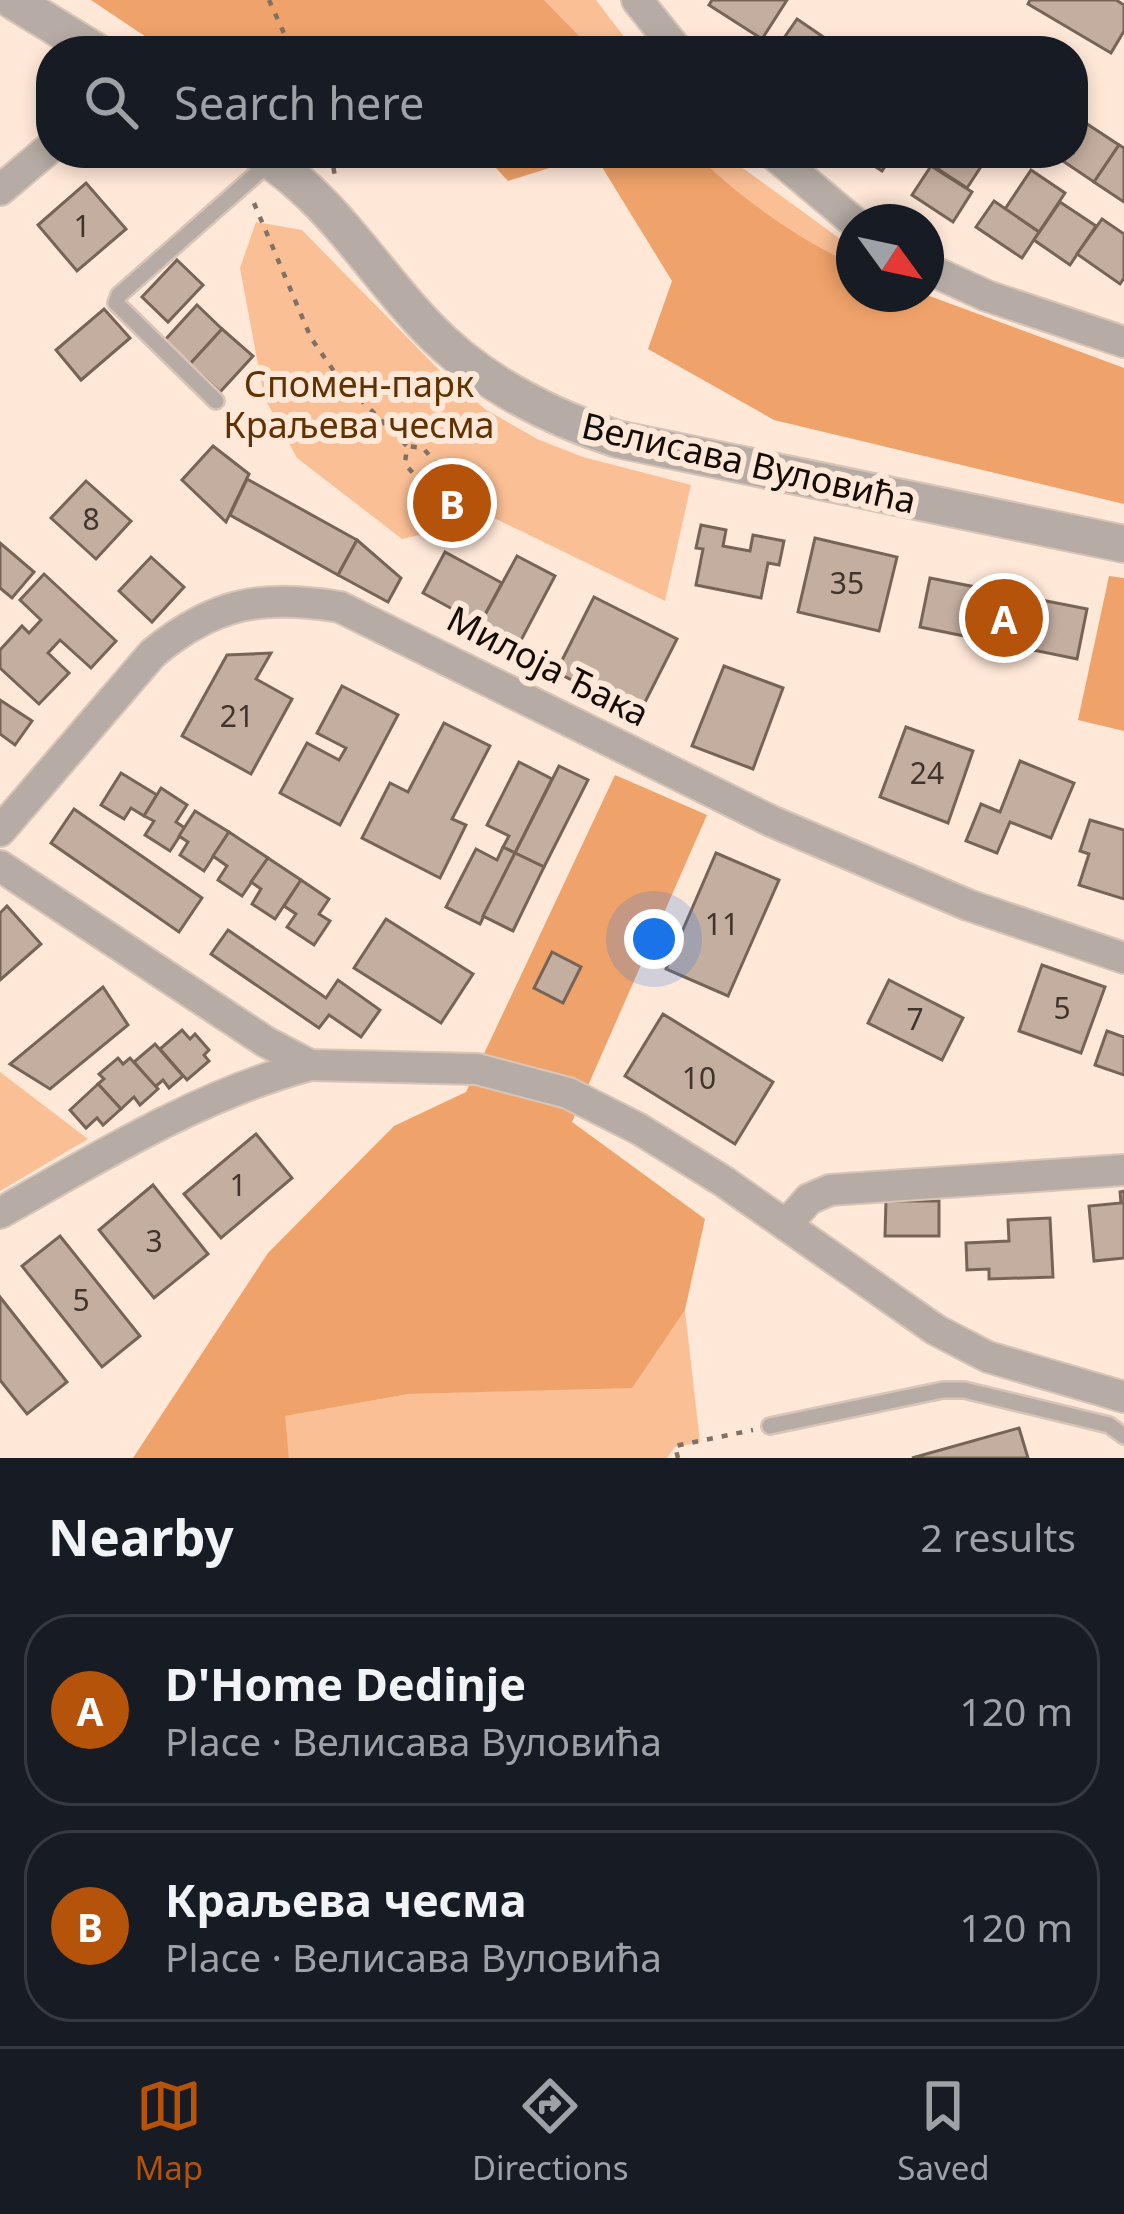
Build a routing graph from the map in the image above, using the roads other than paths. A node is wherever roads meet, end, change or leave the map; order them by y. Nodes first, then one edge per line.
1 (12, 0) edge
2 (638, 0) edge
3 (71, 36) edge
4 (666, 36) edge
5 (36, 160) edge
6 (258, 168) edge
7 (261, 168) edge
8 (790, 168) edge
9 (0, 190) edge
10 (836, 207) edge
11 (944, 276) edge
12 (1124, 342) edge
13 (216, 401) dead end
14 (1124, 544) edge
15 (0, 831) edge
16 (0, 866) edge
17 (1124, 958) edge
18 (244, 1027) junction
19 (310, 1065) junction
20 (229, 1094) junction
21 (1124, 1170) edge
22 (0, 1213) edge
23 (786, 1225) junction
24 (1124, 1397) edge
25 (770, 1426) road end
26 (1124, 1436) edge

1 - 3 street
2 - 4 street
5 - 9 street
6 - 13 lane
7 - 14 street, Велисава Вуловића
8 - 10 street
11 - 12 street
15 - 17 street, Милоја Ђака
16 - 18 street
18 - 19 street
18 - 20 street
19 - 20 street
19 - 23 street
20 - 22 street
21 - 23 street
23 - 24 street
25 - 26 lane

